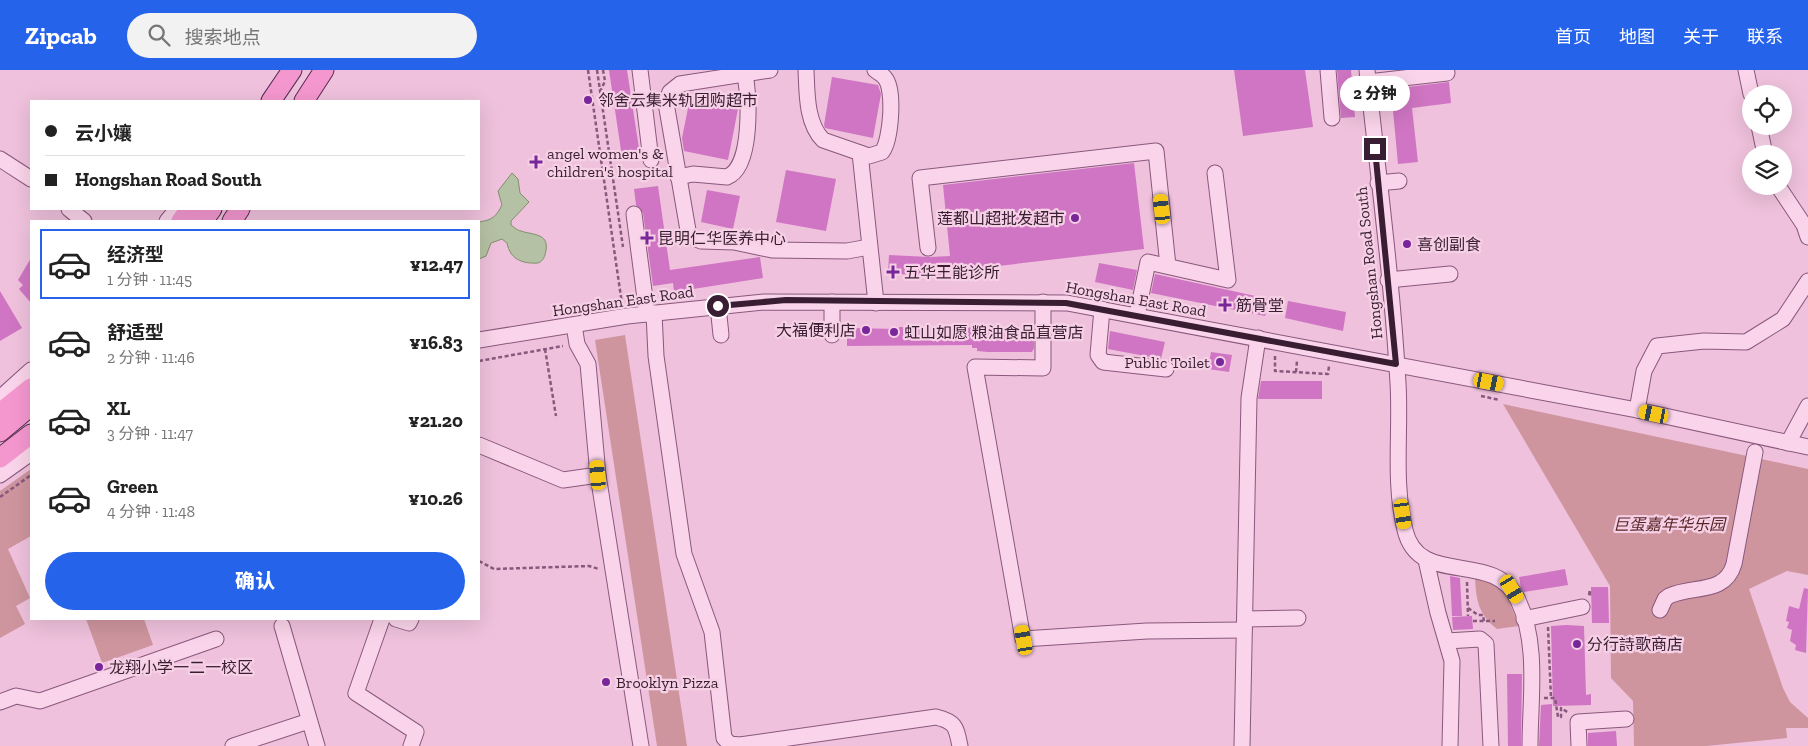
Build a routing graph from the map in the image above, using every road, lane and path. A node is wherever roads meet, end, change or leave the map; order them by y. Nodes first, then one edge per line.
1 (292, 70) edge
2 (324, 70) edge
3 (588, 70) edge
4 (597, 70) edge
5 (603, 70) edge
6 (640, 70) edge
7 (770, 70) edge
8 (806, 70) edge
9 (875, 70) edge
10 (1328, 70) edge
11 (1746, 70) edge
12 (1369, 73) edge
13 (1447, 73) dead end
14 (745, 74) junction
15 (1749, 85) edge
16 (600, 92) junction
17 (274, 98) edge
18 (305, 100) edge
19 (1332, 118) dead end
20 (860, 153) junction
21 (0, 159) edge
22 (651, 160) dead end
23 (1215, 173) dead end
24 (612, 174) dead end
25 (678, 177) junction
26 (30, 178) edge
27 (1399, 181) dead end
28 (1378, 183) junction
29 (1784, 195) edge
30 (70, 210) edge
31 (176, 210) edge
32 (634, 214) dead end
33 (83, 220) edge
34 (168, 220) edge
35 (1808, 237) edge
36 (869, 247) junction
37 (928, 248) dead end
38 (1168, 266) junction
39 (1450, 274) dead end
40 (1388, 280) junction
41 (1808, 281) edge
42 (832, 302) junction
43 (1043, 302) junction
44 (876, 303) junction
45 (718, 306) junction
46 (1102, 309) junction
47 (651, 313) junction
48 (1137, 315) junction
49 (624, 316) junction
50 (574, 325) junction
51 (721, 335) dead end
52 (832, 335) dead end
53 (1258, 338) junction
54 (480, 340) edge
55 (577, 344) junction
56 (545, 349) junction
57 (1275, 358) dead end
58 (480, 360) edge
59 (1297, 361) dead end
60 (1396, 364) junction
61 (1329, 366) dead end
62 (1166, 369) dead end
63 (30, 371) edge
64 (1296, 372) junction
65 (30, 389) edge
66 (0, 398) edge
67 (30, 407) edge
68 (1807, 407) edge
69 (1637, 410) junction
70 (0, 413) edge
71 (556, 416) dead end
72 (0, 432) edge
73 (30, 435) edge
74 (1788, 442) junction
75 (480, 444) edge
76 (1808, 447) edge
77 (1755, 452) dead end
78 (30, 454) edge
79 (0, 458) edge
80 (0, 475) edge
81 (598, 475) junction
82 (30, 476) edge
83 (0, 497) edge
84 (1426, 560) junction
85 (480, 562) edge
86 (1466, 568) junction
87 (613, 572) junction
88 (1582, 607) dead end
89 (1468, 608) junction
90 (1660, 610) dead end
91 (1468, 616) dead end
92 (1298, 618) dead end
93 (1524, 619) junction
94 (382, 620) edge
95 (399, 620) edge
96 (410, 620) edge
97 (1472, 621) dead end
98 (1484, 621) junction
99 (1495, 621) dead end
100 (1244, 625) junction
101 (282, 626) dead end
102 (1549, 632) dead end
103 (216, 639) dead end
104 (1447, 641) junction
105 (1546, 687) dead end
106 (1551, 687) junction
107 (1545, 698) dead end
108 (1551, 698) junction
109 (0, 702) edge
110 (1564, 708) dead end
111 (1626, 719) dead end
112 (310, 721) junction
113 (234, 746) edge
114 (317, 746) edge
115 (411, 746) edge
116 (641, 746) edge
117 (960, 746) edge
118 (1242, 746) edge
119 (1450, 746) edge
120 (1491, 746) edge
121 (1530, 746) edge
122 (1578, 746) edge

1 - 17 main road
2 - 18 main road
3 - 49 path
4 - 16 path
5 - 16 path
6 - 22 street
7 - 14 street
8 - 20 street
9 - 20 street
10 - 19 street
11 - 15 street
12 - 13 street
12 - 28 street, Hongshan Road South
14 - 25 street
14 - 25 street
16 - 24 path
20 - 36 street
21 - 26 street
23 - 38 street
25 - 36 street
27 - 28 street
28 - 40 street, Hongshan Road South
29 - 35 street
30 - 33 street
31 - 34 street
32 - 47 street
36 - 44 street
37 - 38 street
38 - 48 street
39 - 40 street
40 - 60 street, Hongshan Road South
41 - 69 street
42 - 44 street, Hongshan East Road
42 - 45 street, Hongshan East Road
42 - 52 street
43 - 44 street, Hongshan East Road
43 - 46 street, Hongshan East Road
43 - 100 street
45 - 47 street, Hongshan East Road
45 - 51 street
46 - 48 street, Hongshan East Road
46 - 62 street
47 - 49 street, Hongshan East Road
47 - 117 street
48 - 53 street, Hongshan East Road
49 - 50 street, Hongshan East Road
50 - 54 street, Hongshan East Road
50 - 55 street
53 - 60 street, Hongshan East Road
53 - 100 street
55 - 56 path
55 - 81 street
56 - 58 path
56 - 71 path
57 - 64 path
59 - 64 path
60 - 69 street, Hongshan East Road
60 - 84 street, Hongshan Road South
61 - 64 path
63 - 66 street
65 - 70 main road
67 - 72 main road
68 - 74 street
69 - 74 street, Hongshan East Road
73 - 79 main road
74 - 76 street, Hongshan East Road
75 - 81 street
77 - 90 street
78 - 80 street
81 - 87 street
82 - 83 path
84 - 86 street
84 - 104 street
85 - 87 path
86 - 89 path
86 - 93 street
87 - 116 street
88 - 93 street
89 - 91 path
89 - 98 path
92 - 100 street
93 - 121 street
94 - 115 street
95 - 96 street
97 - 98 path
98 - 99 path
100 - 118 street
101 - 112 street
102 - 106 path
103 - 109 street
104 - 119 street
104 - 120 street
105 - 106 path
106 - 108 path
107 - 108 path
108 - 110 path
111 - 122 street
112 - 113 street
112 - 114 street

